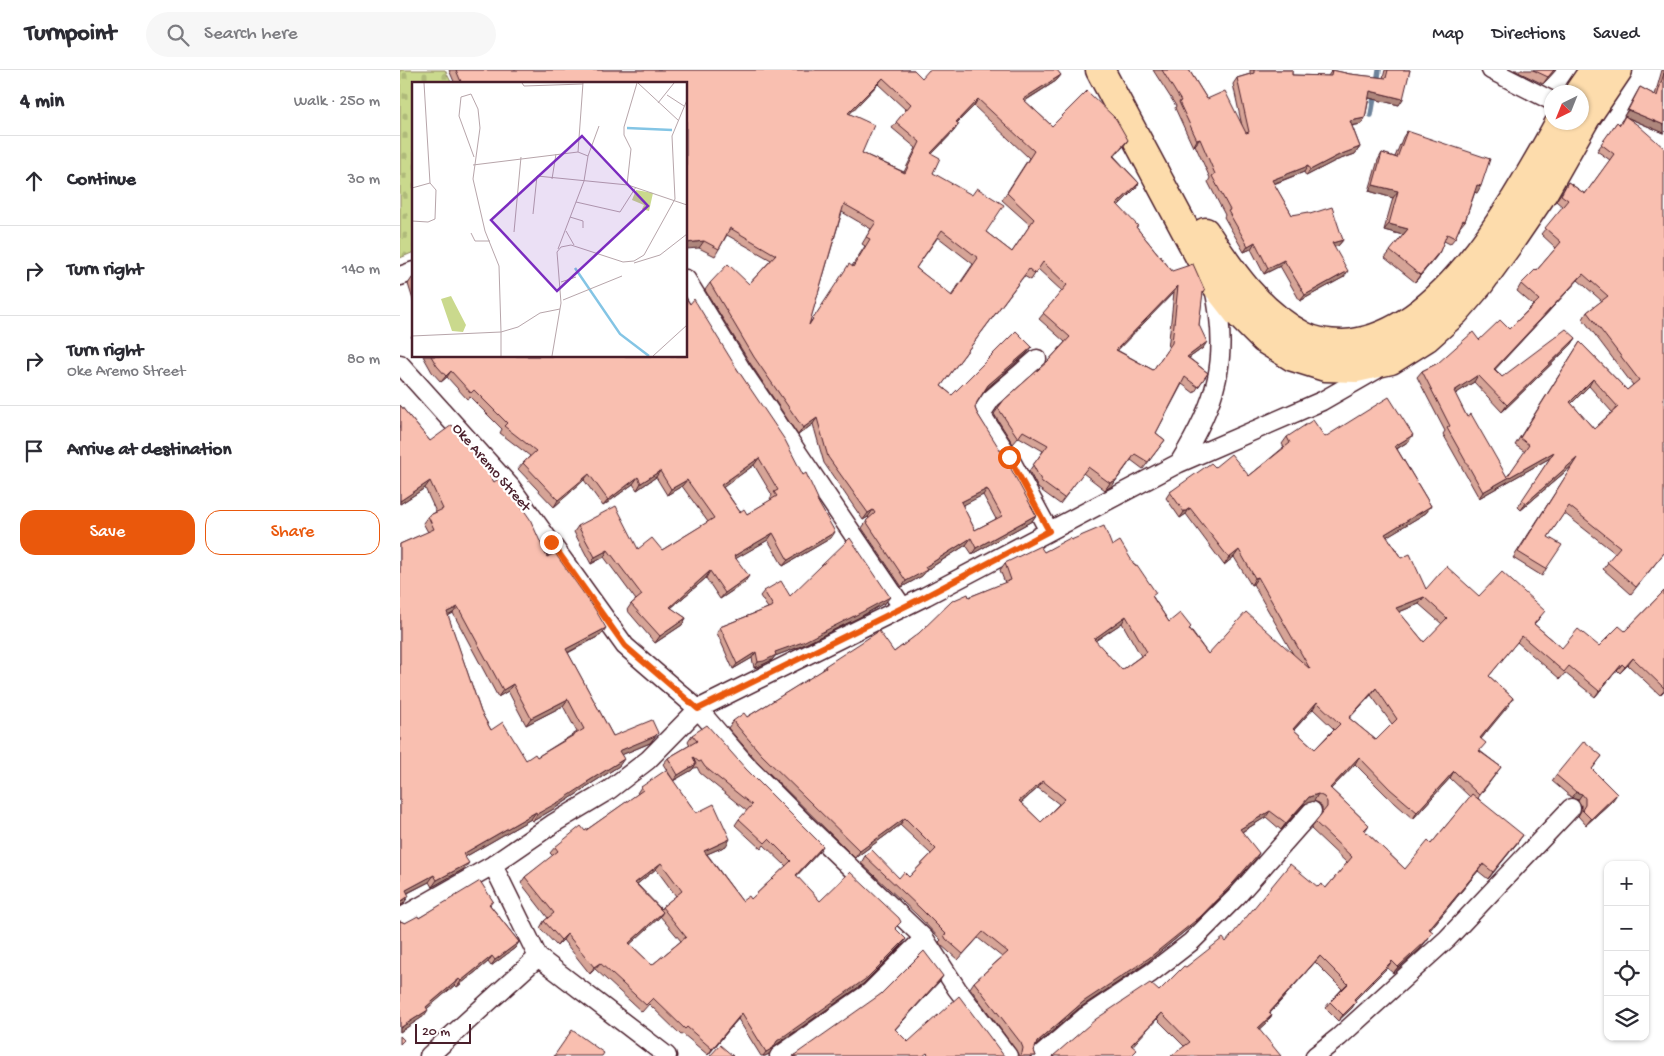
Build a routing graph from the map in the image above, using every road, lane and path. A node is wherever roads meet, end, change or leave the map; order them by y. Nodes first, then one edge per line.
1 (1100, 70) edge
2 (1119, 70) edge
3 (1491, 70) edge
4 (1594, 70) edge
5 (1618, 70) edge
6 (1584, 85) edge
7 (1544, 97) edge
8 (1555, 130) edge
9 (412, 272) edge
10 (400, 276) edge
11 (1212, 280) junction
12 (688, 282) edge
13 (1036, 359) dead end
14 (1391, 360) junction
15 (403, 373) edge
16 (1179, 463) junction
17 (1049, 531) junction
18 (903, 608) junction
19 (698, 709) junction
20 (1571, 808) dead end
21 (1312, 811) dead end
22 (493, 865) junction
23 (400, 918) edge
24 (924, 938) junction
25 (538, 957) junction
26 (429, 1056) edge
27 (667, 1056) edge
28 (779, 1056) edge
29 (1008, 1056) edge
30 (1040, 1056) edge
31 (1315, 1056) edge

1 - 11 highway
2 - 8 highway
3 - 7 street
4 - 6 highway
5 - 14 highway
9 - 10 street
11 - 14 highway
11 - 16 street
12 - 18 street
13 - 17 street
14 - 16 street
15 - 19 street, Oke Aremo Street
16 - 17 street
17 - 18 street
18 - 19 street
19 - 22 street
19 - 24 street, Oke Aremo Street
20 - 31 street
21 - 30 street
22 - 23 street
22 - 25 street
24 - 28 street
24 - 29 street, Oke Aremo Street
25 - 26 street
25 - 27 street

